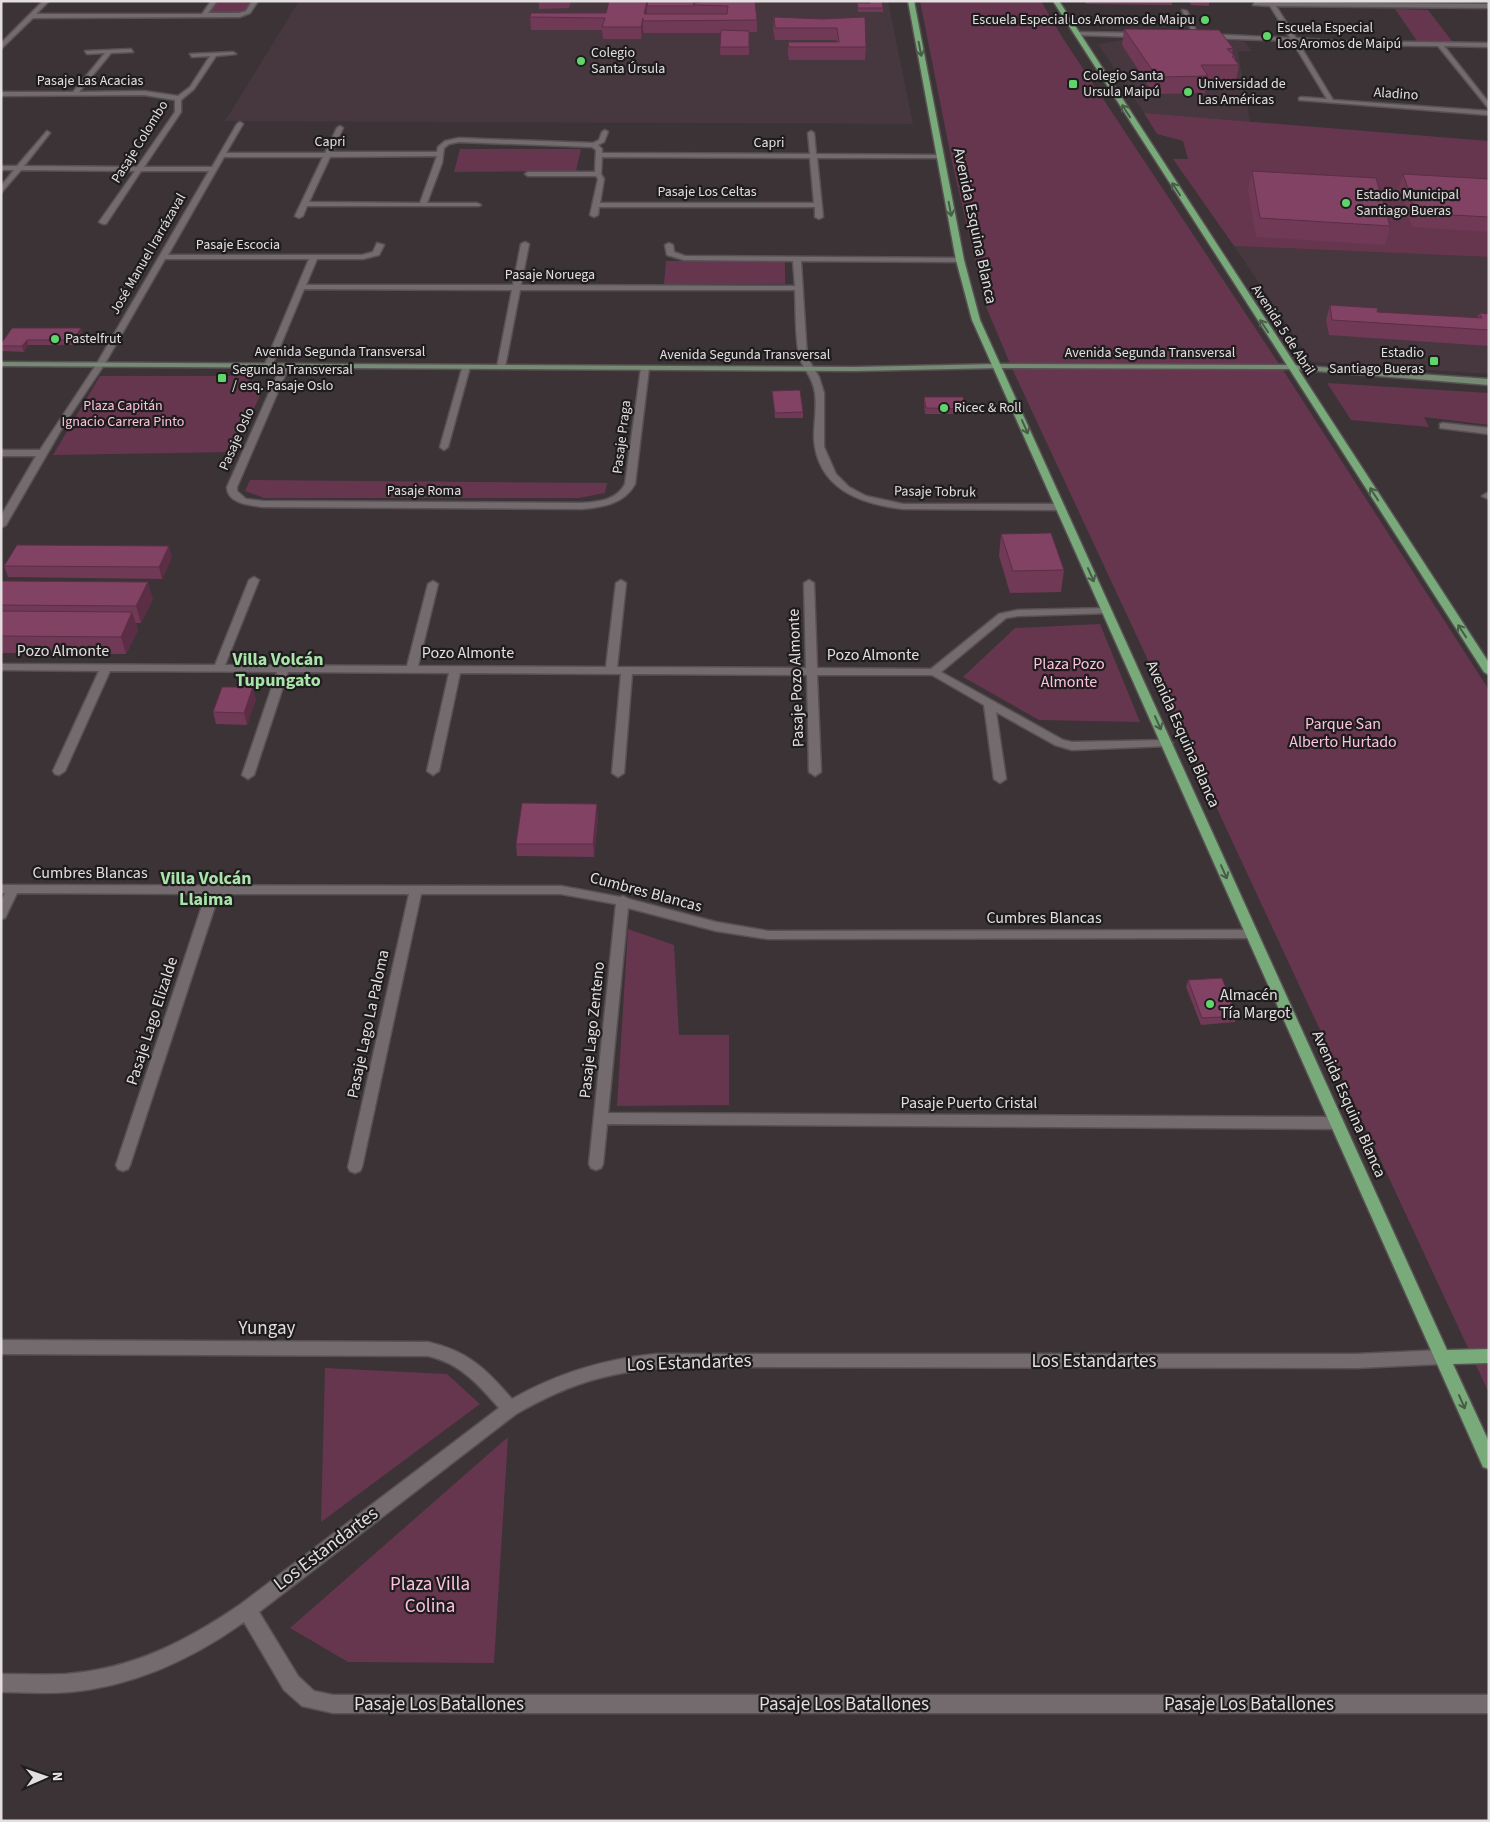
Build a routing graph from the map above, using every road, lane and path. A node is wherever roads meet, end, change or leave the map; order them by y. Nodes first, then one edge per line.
1 (46, 1) edge
2 (214, 1) edge
3 (254, 1) edge
4 (911, 1) edge
5 (1056, 1) edge
6 (1255, 4) dead end
7 (1272, 4) junction
8 (1489, 6) edge
9 (1184, 11) dead end
10 (204, 15) junction
11 (32, 16) junction
12 (1077, 34) junction
13 (1150, 35) edge
14 (1188, 36) edge
15 (1197, 36) junction
16 (1294, 40) junction
17 (1440, 45) junction
18 (1489, 45) edge
19 (1, 47) edge
20 (88, 52) dead end
21 (109, 52) junction
22 (131, 52) dead end
23 (214, 54) junction
24 (232, 54) dead end
25 (192, 55) dead end
26 (75, 93) junction
27 (1, 94) edge
28 (1301, 99) dead end
29 (178, 100) junction
30 (1331, 101) junction
31 (1489, 107) edge
32 (1489, 113) edge
33 (240, 124) dead end
34 (340, 128) dead end
35 (605, 132) dead end
36 (47, 133) dead end
37 (812, 133) dead end
38 (594, 145) junction
39 (328, 154) junction
40 (439, 154) junction
41 (222, 155) junction
42 (599, 155) junction
43 (813, 156) junction
44 (940, 156) junction
45 (1, 168) edge
46 (20, 168) junction
47 (139, 168) junction
48 (214, 169) junction
49 (528, 174) dead end
50 (598, 174) junction
51 (1, 192) edge
52 (304, 204) junction
53 (424, 204) junction
54 (477, 204) dead end
55 (596, 205) junction
56 (818, 205) junction
57 (594, 215) dead end
58 (299, 216) dead end
59 (819, 217) dead end
60 (103, 222) dead end
61 (525, 244) dead end
62 (380, 245) dead end
63 (669, 245) dead end
64 (162, 257) junction
65 (314, 257) junction
66 (797, 259) junction
67 (960, 260) junction
68 (301, 287) junction
69 (517, 287) junction
70 (799, 288) junction
71 (1, 364) edge
72 (100, 365) junction
73 (268, 366) junction
74 (285, 366) junction
75 (998, 366) junction
76 (466, 367) junction
77 (501, 367) junction
78 (1290, 367) junction
79 (644, 368) junction
80 (811, 369) junction
81 (1489, 382) edge
82 (1443, 426) dead end
83 (1489, 431) edge
84 (444, 447) dead end
85 (1, 453) edge
86 (43, 453) junction
87 (236, 497) joint
88 (613, 501) joint
89 (1060, 507) junction
90 (1, 525) edge
91 (254, 580) dead end
92 (621, 582) dead end
93 (810, 583) dead end
94 (433, 584) dead end
95 (1107, 611) junction
96 (1, 667) edge
97 (106, 667) junction
98 (219, 668) junction
99 (284, 668) junction
100 (412, 669) junction
101 (454, 669) junction
102 (610, 670) junction
103 (627, 670) junction
104 (812, 671) junction
105 (934, 672) junction
106 (1489, 672) edge
107 (989, 704) junction
108 (1166, 743) junction
109 (59, 771) dead end
110 (433, 771) dead end
111 (814, 772) dead end
112 (618, 773) dead end
113 (248, 775) dead end
114 (1000, 779) dead end
115 (7, 889) edge
116 (214, 889) junction
117 (416, 889) junction
118 (623, 900) junction
119 (1, 915) edge
120 (1252, 934) junction
121 (600, 1118) junction
122 (1337, 1123) junction
123 (596, 1164) dead end
124 (122, 1165) dead end
125 (355, 1167) dead end
126 (1, 1347) edge
127 (1489, 1356) edge
128 (1442, 1357) junction
129 (510, 1409) junction
130 (1489, 1461) edge
131 (247, 1610) junction
132 (1, 1683) edge
133 (1489, 1704) edge

1 - 11 street
2 - 10 street
3 - 10 street
4 -> 44 main road, Avenida Esquina Blanca
5 - 12 main road, Avenida 5 de Abril
6 - 7 street
7 - 8 street
7 - 16 street
9 - 15 street
10 - 11 street
11 - 19 street
12 - 13 street
78 -> 12 main road, Avenida 5 de Abril
14 - 15 street
15 - 16 street
16 - 17 street
16 - 30 street
17 - 18 street
17 - 31 street
20 - 21 street
21 - 22 street
21 - 26 street
23 - 24 street
23 - 25 street
23 - 29 street, Pasaje Colombo
26 - 27 street, Pasaje Las Acacias
26 - 29 street, Pasaje Las Acacias
28 - 30 street, Aladino
29 - 47 street, Pasaje Colombo
30 - 32 street, Aladino
33 - 41 street, José Manuel Irarrázaval
34 - 39 street
35 - 38 street
36 - 46 street
37 - 43 street
38 - 40 street
38 - 42 street
39 - 40 street, Capri
39 - 41 street, Capri
39 - 52 street
40 - 53 street
41 - 48 street, José Manuel Irarrázaval
42 - 43 street, Capri
42 - 50 street
43 - 44 street, Capri
43 - 56 street
44 -> 67 main road, Avenida Esquina Blanca
45 - 46 street
46 - 47 street
46 - 51 street
47 - 48 street
47 - 60 street, Pasaje Colombo
48 - 64 street, José Manuel Irarrázaval
49 - 50 street
50 - 55 street
52 - 53 street
52 - 58 street
53 - 54 street
55 - 56 street, Pasaje Los Celtas
55 - 57 street
56 - 59 street
61 - 69 street
62 - 65 street, Pasaje Escocia
63 - 66 street
64 - 65 street, Pasaje Escocia
64 - 72 street, José Manuel Irarrázaval
65 - 68 street
66 - 67 street
66 - 70 street, Pasaje Tobruk
67 - 75 main road, Avenida Esquina Blanca
68 - 69 street, Pasaje Noruega
68 - 73 street
69 - 70 street, Pasaje Noruega
69 - 77 street
70 - 80 street, Pasaje Tobruk
71 - 72 main road, Avenida Segunda Transversal
72 - 73 main road, Avenida Segunda Transversal
72 - 86 street, José Manuel Irarrázaval
73 - 74 main road, Avenida Segunda Transversal
74 - 76 main road, Avenida Segunda Transversal
74 - 87 street, Pasaje Oslo
75 - 78 main road, Avenida Segunda Transversal
75 - 80 main road, Avenida Segunda Transversal
75 -> 89 main road, Avenida Esquina Blanca
76 - 77 main road, Avenida Segunda Transversal
76 - 84 street
77 - 79 main road, Avenida Segunda Transversal
78 - 81 main road, Avenida Segunda Transversal
106 -> 78 main road, Avenida 5 de Abril
79 - 80 main road, Avenida Segunda Transversal
79 - 88 street, Pasaje Praga
80 - 89 street, Pasaje Tobruk
82 - 83 street
85 - 86 street
86 - 90 street, José Manuel Irarrázaval
87 - 88 street, Pasaje Roma
89 -> 95 main road, Avenida Esquina Blanca
91 - 98 street
92 - 102 street
93 - 104 street, Pasaje Pozo Almonte
94 - 100 street
95 - 105 street, Pozo Almonte
95 -> 108 main road, Avenida Esquina Blanca
96 - 97 street, Pozo Almonte
97 - 98 street, Pozo Almonte
97 - 109 street
98 - 99 street, Pozo Almonte
99 - 100 street, Pozo Almonte
99 - 113 street
100 - 101 street, Pozo Almonte
101 - 102 street, Pozo Almonte
101 - 110 street
102 - 103 street, Pozo Almonte
103 - 104 street, Pozo Almonte
103 - 112 street
104 - 105 street, Pozo Almonte
104 - 111 street, Pasaje Pozo Almonte
105 - 107 street, Pozo Almonte
107 - 108 street, Pozo Almonte
107 - 114 street
108 -> 120 main road, Avenida Esquina Blanca
115 - 116 street, Cumbres Blancas
115 - 119 street
116 - 117 street, Cumbres Blancas
116 - 124 street, Pasaje Lago Elizalde
117 - 118 street, Cumbres Blancas
117 - 125 street, Pasaje Lago La Paloma
118 - 120 street, Cumbres Blancas
118 - 121 street, Pasaje Lago Zenteno
120 - 122 main road, Avenida Esquina Blanca
121 - 122 street, Pasaje Puerto Cristal
121 - 123 street, Pasaje Lago Zenteno
122 - 128 main road, Avenida Esquina Blanca
126 - 129 street, Yungay
127 - 128 main road
128 - 129 street, Los Estandartes
128 -> 130 main road, Avenida Esquina Blanca
129 - 131 street, Los Estandartes
131 - 132 street, Los Estandartes
131 - 133 street, Pasaje Los Batallones

